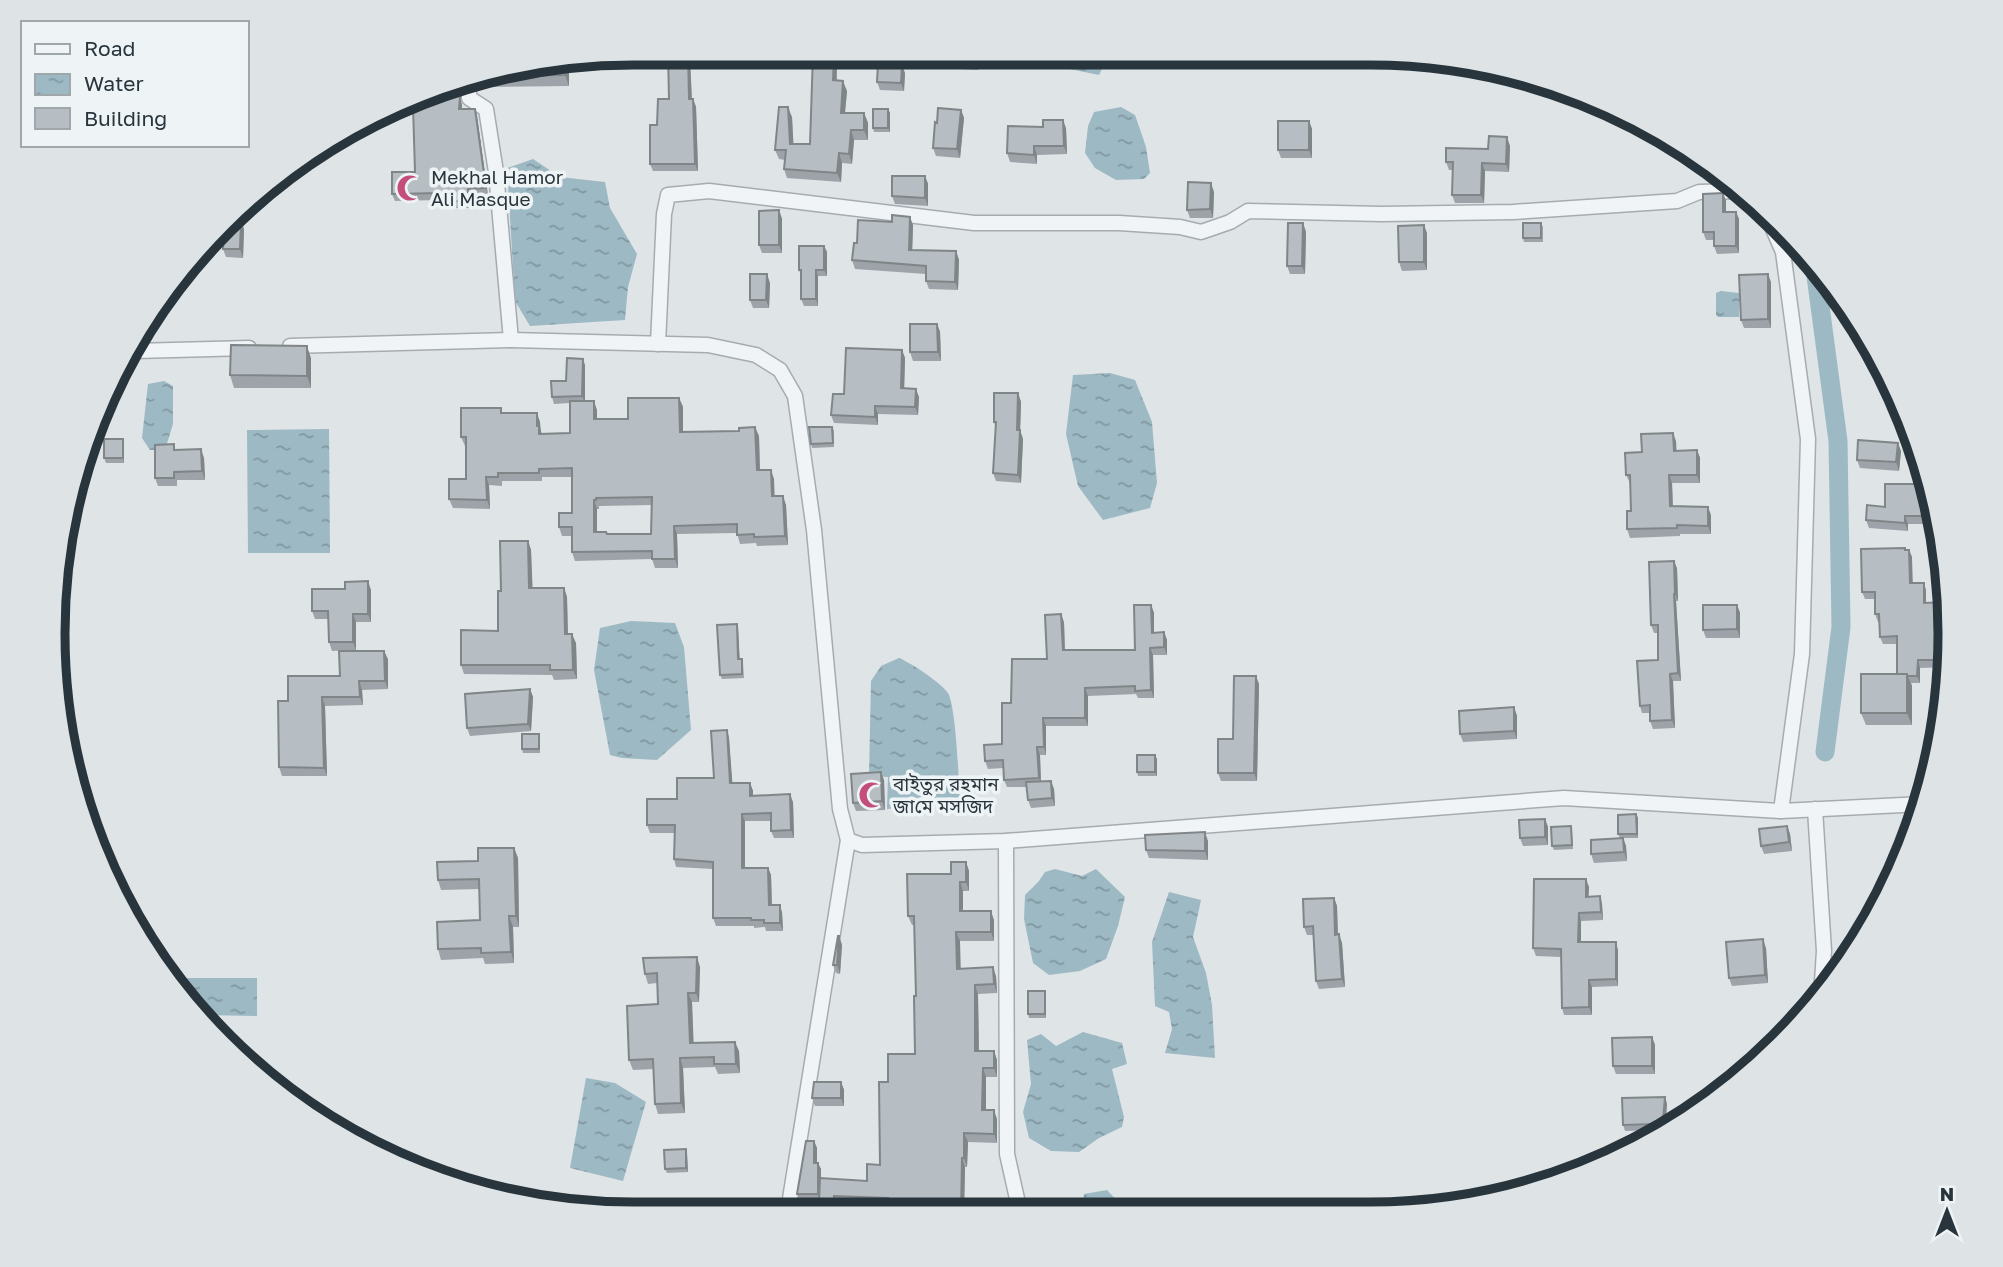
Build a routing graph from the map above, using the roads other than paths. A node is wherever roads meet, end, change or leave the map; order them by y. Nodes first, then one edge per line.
1 (469, 89) edge
2 (1727, 191) edge
3 (1775, 234) edge
4 (512, 340) junction
5 (658, 344) junction
6 (140, 351) edge
7 (1912, 805) edge
8 (1815, 809) junction
9 (1781, 811) junction
10 (848, 841) junction
11 (1006, 841) junction
12 (1822, 978) edge
13 (789, 1202) edge
14 (1018, 1202) edge

1 - 4 street
2 - 5 street
3 - 9 street
4 - 5 street
4 - 6 street
5 - 10 street
7 - 8 street
8 - 9 street
8 - 12 street
9 - 11 street
10 - 11 street
10 - 13 street
11 - 14 street

